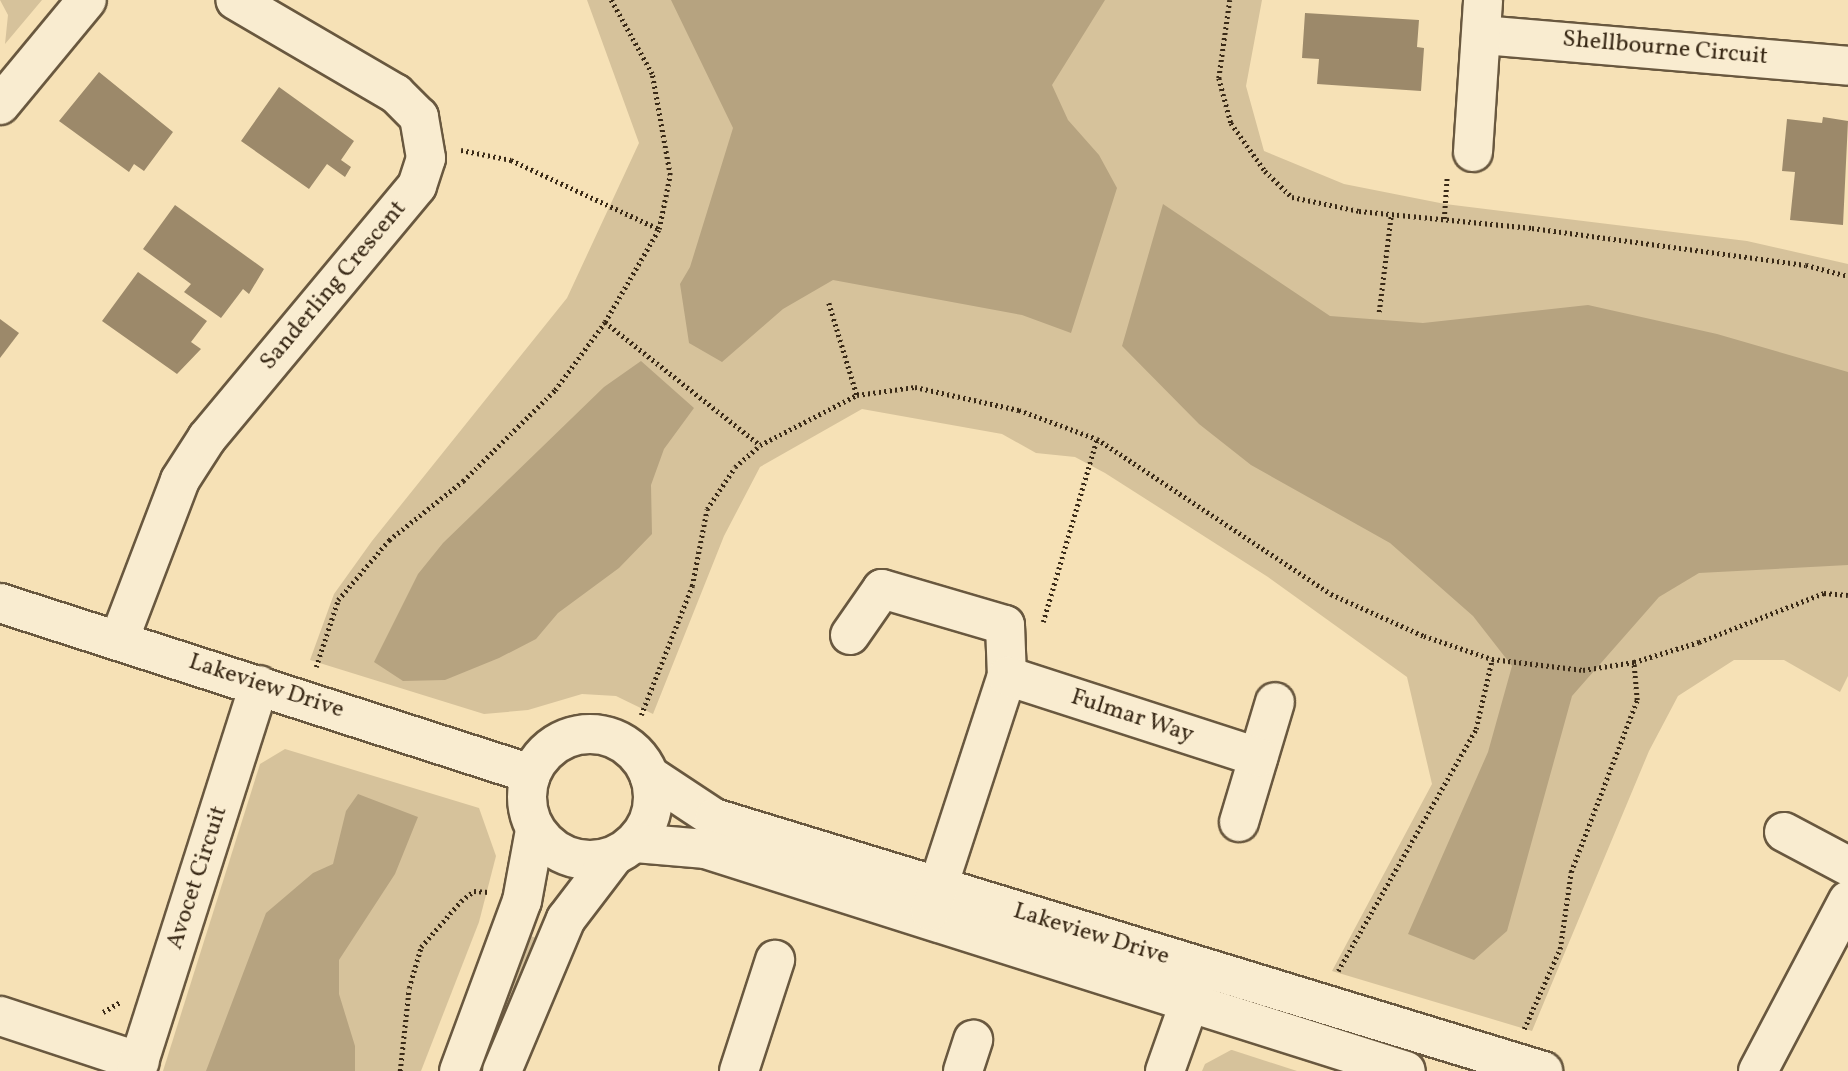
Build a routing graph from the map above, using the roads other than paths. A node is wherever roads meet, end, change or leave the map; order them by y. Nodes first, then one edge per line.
1 (87, 0) edge
2 (235, 0) edge
3 (1482, 17) edge
4 (1848, 66) edge
5 (0, 105) edge
6 (1473, 152) dead end
7 (0, 603) edge
8 (850, 635) dead end
9 (119, 640) junction
10 (1007, 676) junction
11 (259, 685) junction
12 (1275, 702) dead end
13 (1258, 757) junction
14 (531, 774) junction
15 (649, 775) junction
16 (1239, 821) dead end
17 (535, 830) junction
18 (1784, 832) dead end
19 (624, 849) junction
20 (1848, 866) edge
21 (1848, 900) edge
22 (933, 904) junction
23 (775, 960) dead end
24 (1195, 986) junction
25 (0, 1016) edge
26 (1321, 1019) junction
27 (1526, 1065) edge
28 (138, 1067) edge
29 (459, 1071) edge
30 (502, 1071) edge
31 (739, 1071) edge
32 (1165, 1071) edge
33 (1406, 1071) edge
34 (1758, 1071) edge

1 - 5 street
2 - 9 street, Sanderling Crescent
3 - 4 street, Shellbourne Circuit
3 - 6 street, Shellbourne Circuit
7 - 9 street, Lakeview Drive
8 - 10 street
9 - 11 street, Lakeview Drive
10 - 13 street, Fulmar Way
10 - 22 street
11 - 14 street, Lakeview Drive
11 - 28 street, Avocet Circuit
12 - 13 street
13 - 16 street
14 - 15 street
14 - 17 street
15 - 19 street
15 - 22 street, Lakeview Drive
17 - 19 street
17 - 29 street
18 - 20 street
19 - 22 street, Lakeview Drive
19 - 30 street
21 - 34 street
22 - 24 street, Lakeview Drive
23 - 31 street
24 - 26 street, Lakeview Drive
24 - 32 street
25 - 28 street
26 - 27 street, Lakeview Drive
26 - 33 street, Lakeview Drive

